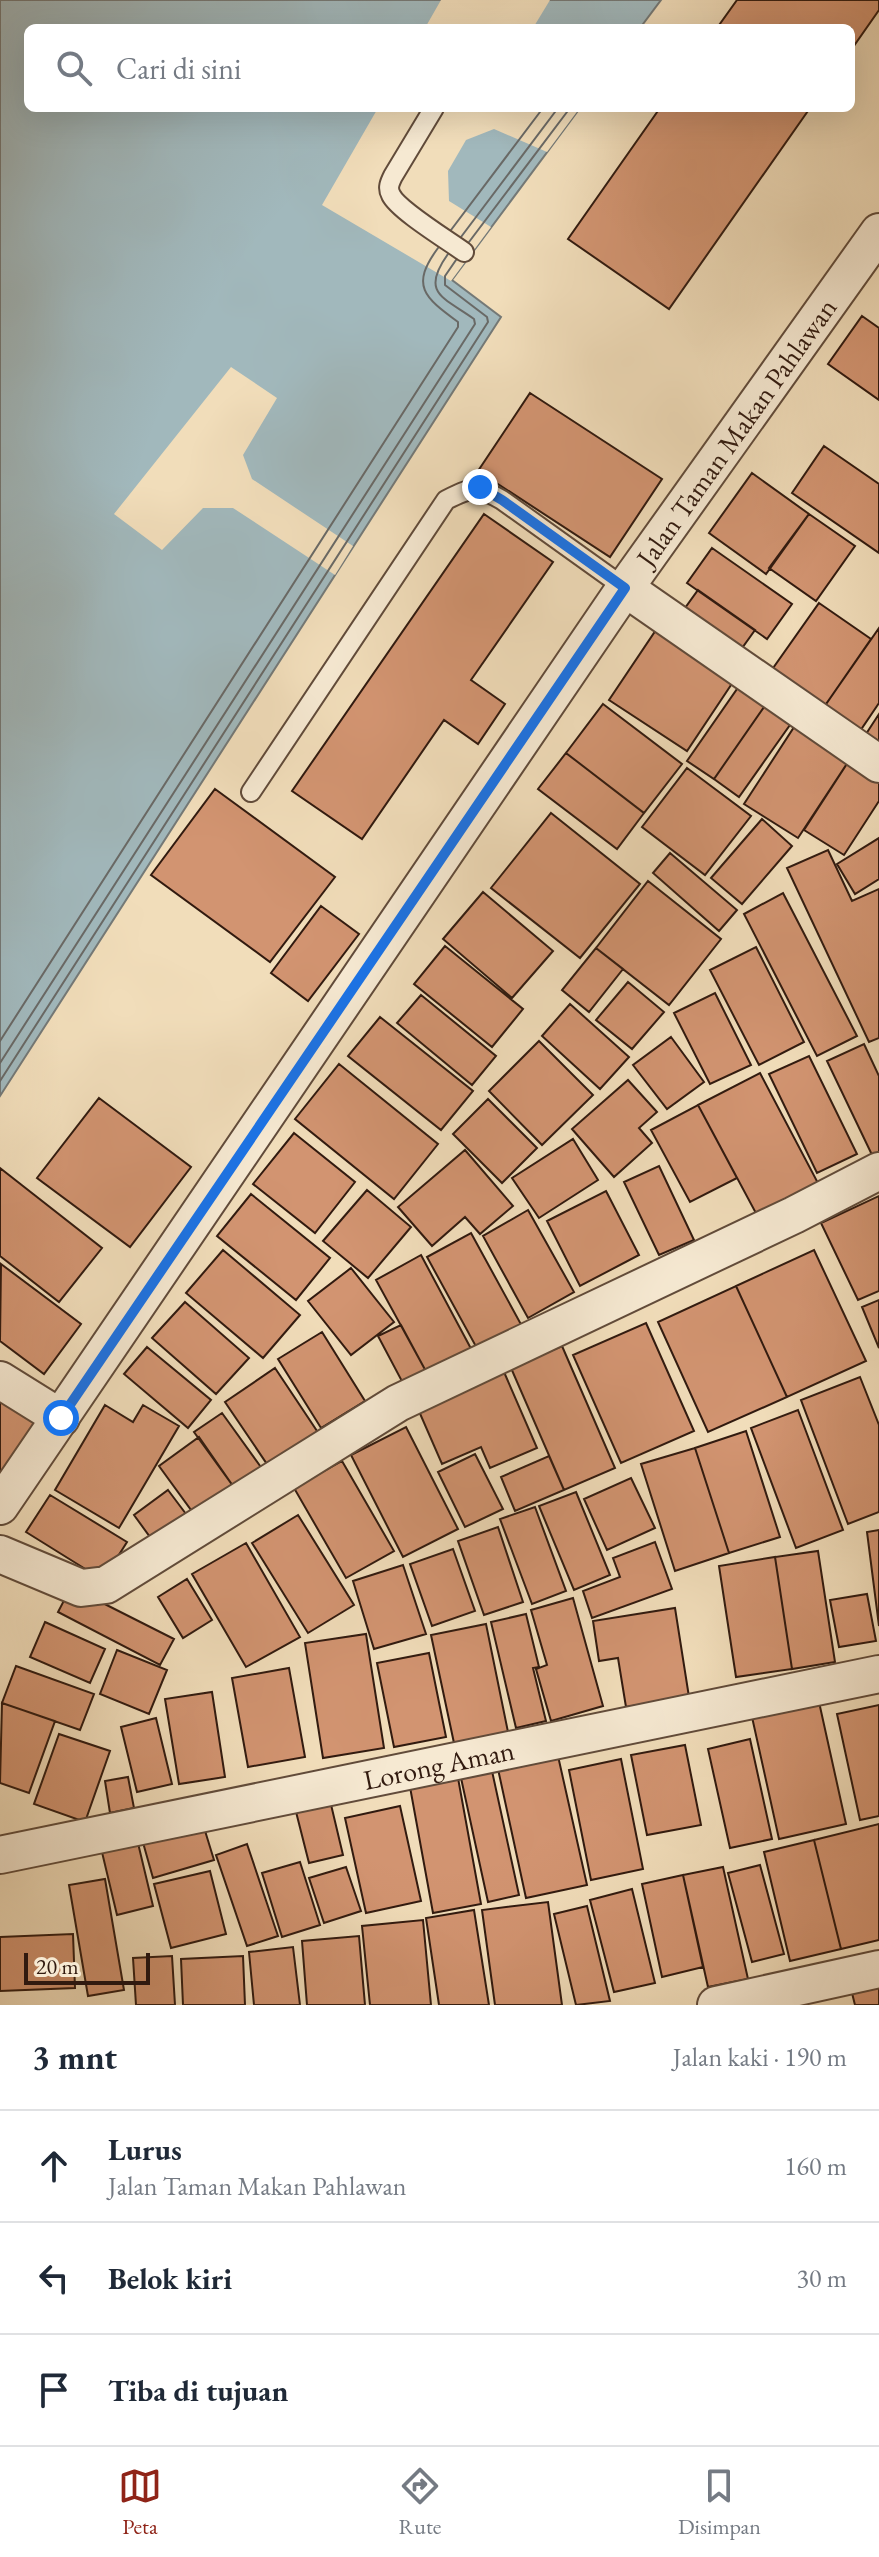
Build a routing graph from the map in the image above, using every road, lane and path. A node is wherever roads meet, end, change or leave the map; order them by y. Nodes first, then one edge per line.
1 (432, 112) edge
2 (879, 232) edge
3 (464, 252) dead end
4 (625, 588) junction
5 (879, 764) edge
6 (251, 792) dead end
7 (879, 1171) edge
8 (0, 1380) edge
9 (61, 1418) junction
10 (0, 1506) edge
11 (0, 1554) edge
12 (879, 1674) edge
13 (0, 1855) edge
14 (879, 1969) edge
15 (716, 2005) edge

1 - 3 lane
2 - 4 street, Jalan Taman Makan Pahlawan
4 - 5 street
4 - 6 lane
4 - 9 street, Jalan Taman Makan Pahlawan
7 - 11 street
8 - 9 street
9 - 10 street, Jalan Taman Makan Pahlawan
12 - 13 street, Lorong Aman
14 - 15 street

